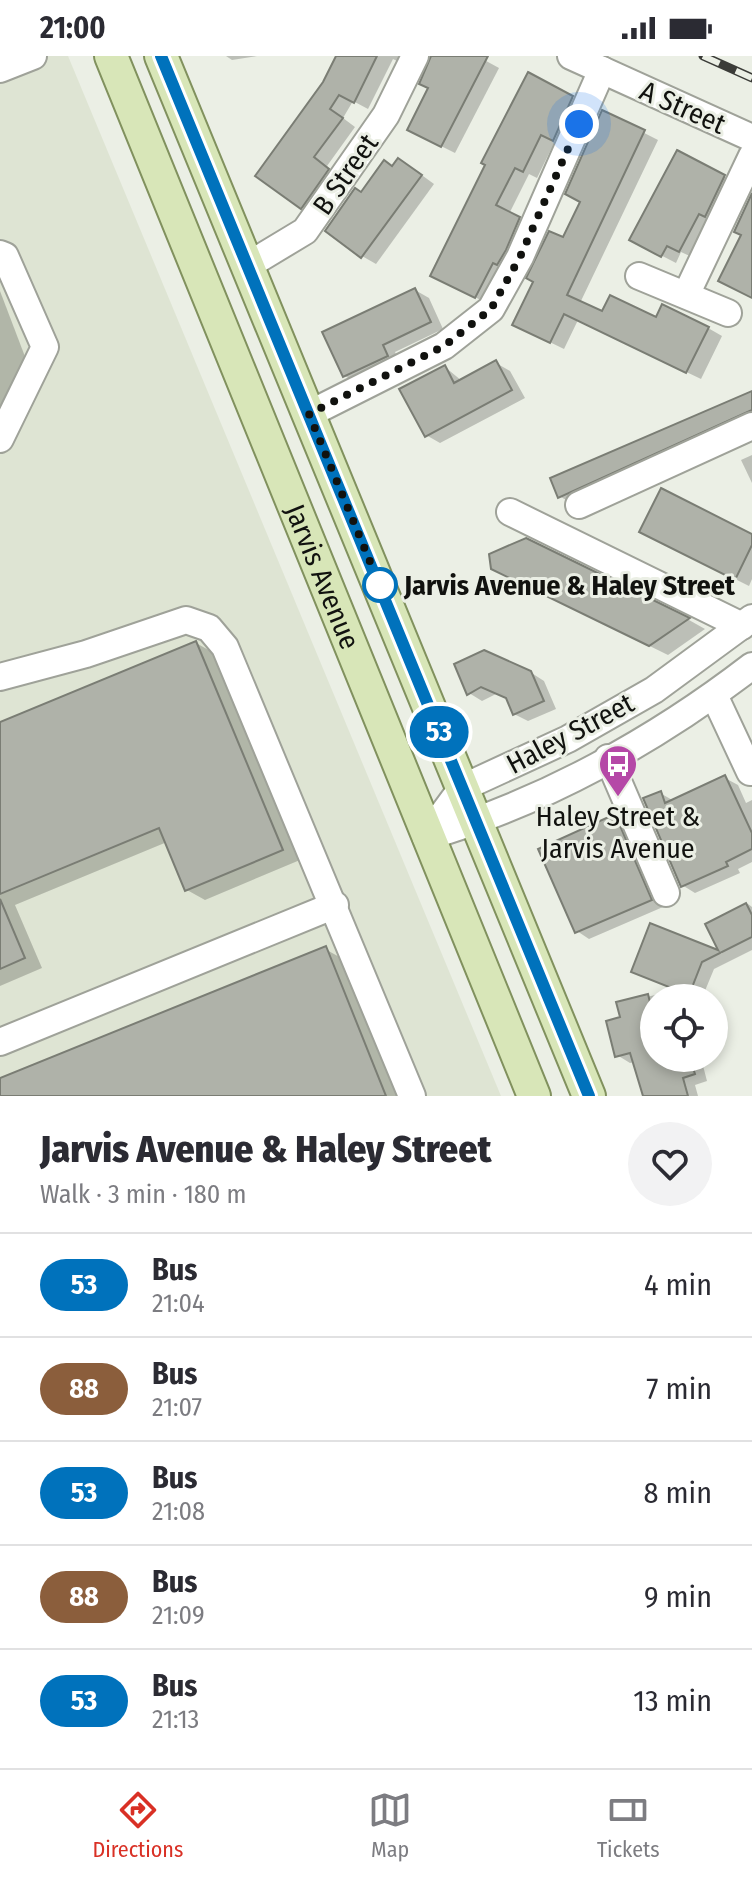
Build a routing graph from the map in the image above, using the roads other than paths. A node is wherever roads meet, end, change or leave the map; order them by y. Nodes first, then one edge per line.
1 (111, 56) edge
2 (161, 56) edge
3 (415, 56) edge
4 (571, 56) edge
5 (602, 70) junction
6 (752, 138) edge
7 (752, 156) edge
8 (2, 252) edge
9 (247, 266) junction
10 (639, 276) dead end
11 (686, 295) junction
12 (728, 313) dead end
13 (309, 414) junction
14 (752, 426) edge
15 (0, 439) edge
16 (579, 505) dead end
17 (510, 512) dead end
18 (747, 622) edge
19 (752, 666) edge
20 (0, 677) edge
21 (714, 695) junction
22 (608, 758) junction
23 (750, 772) dead end
24 (462, 788) junction
25 (476, 822) junction
26 (426, 837) junction
27 (666, 893) dead end
28 (335, 905) junction
29 (0, 1042) edge
30 (412, 1096) edge
31 (534, 1096) edge
32 (589, 1096) edge

1 - 26 main road, Jarvis Avenue
2 - 9 main road, Jarvis Avenue
3 - 9 street, B Street
4 - 5 street, A Street
5 - 6 street, A Street
5 - 13 street
7 - 11 street
8 - 15 street
9 - 13 main road, Jarvis Avenue
10 - 11 street
11 - 12 street
13 - 24 main road, Jarvis Avenue
14 - 16 street
17 - 18 street
18 - 24 street, Haley Street
19 - 21 street, Haley Street
20 - 28 street
21 - 22 street, Haley Street
21 - 23 street
22 - 25 street, Haley Street
22 - 27 street
24 - 25 main road, Jarvis Avenue
24 - 26 street, Haley Street
25 - 26 street, Haley Street
25 - 32 main road, Jarvis Avenue
26 - 31 main road, Jarvis Avenue
28 - 29 street
28 - 30 street

